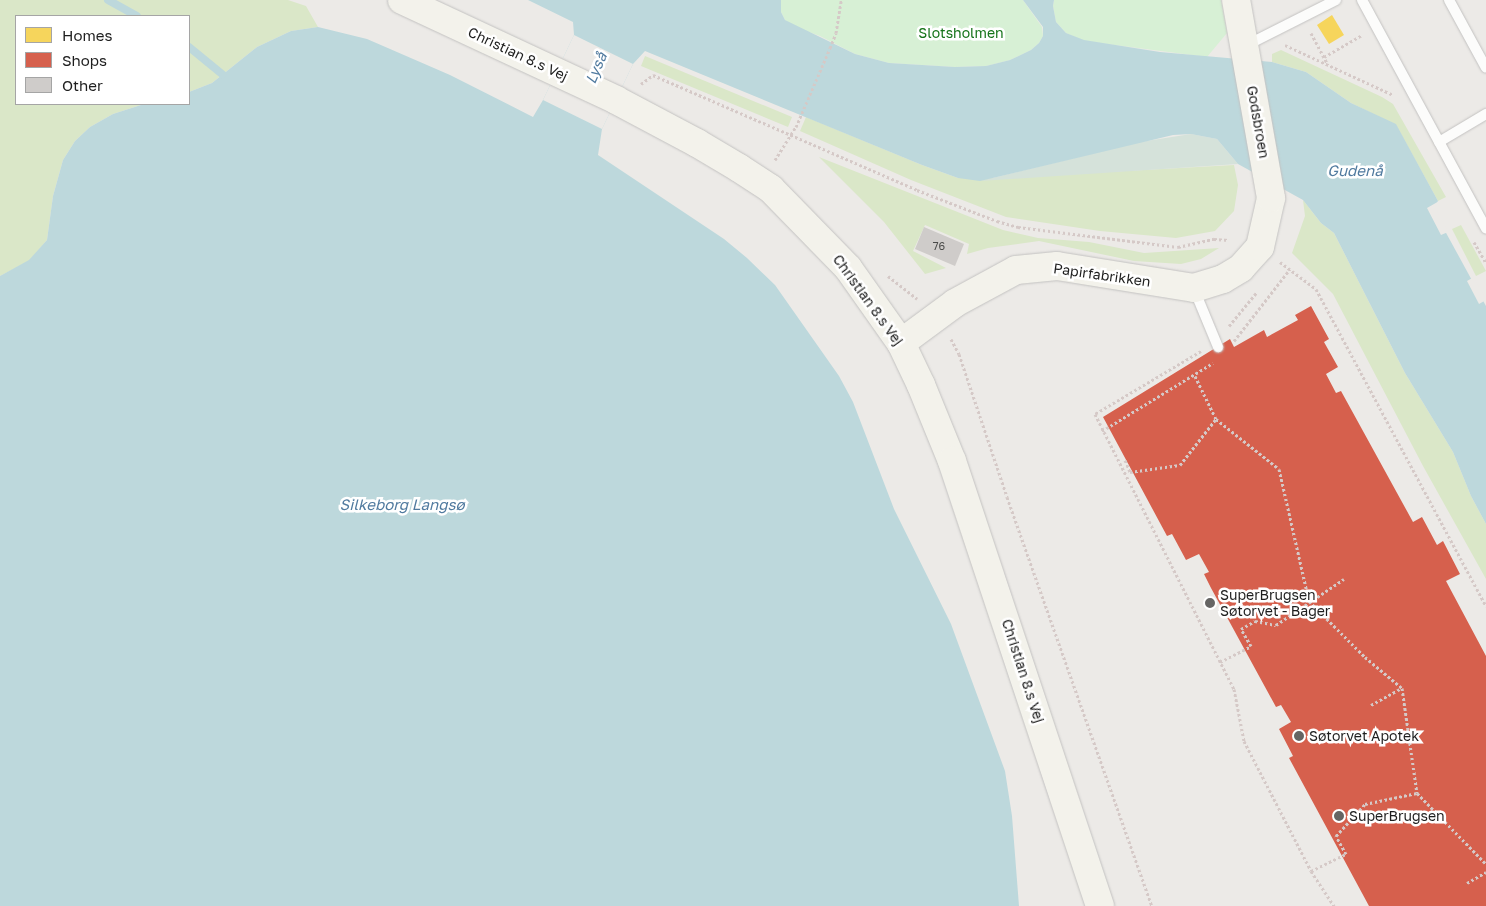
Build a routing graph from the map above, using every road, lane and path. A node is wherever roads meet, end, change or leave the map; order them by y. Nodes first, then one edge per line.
1 (402, 0) edge
2 (841, 0) edge
3 (1236, 0) edge
4 (1336, 0) edge
5 (1362, 0) edge
6 (1449, 0) edge
7 (1376, 27) junction
8 (1255, 41) junction
9 (1324, 57) dead end
10 (1486, 68) edge
11 (1395, 96) dead end
12 (616, 100) junction
13 (1486, 114) edge
14 (791, 136) junction
15 (1439, 142) junction
16 (1486, 228) edge
17 (1472, 237) dead end
18 (1232, 241) dead end
19 (1272, 260) junction
20 (1486, 263) edge
21 (1290, 268) junction
22 (1263, 284) dead end
23 (1194, 288) junction
24 (938, 316) junction
25 (901, 343) junction
26 (1232, 343) dead end
27 (1217, 345) junction
28 (1217, 360) dead end
29 (1195, 376) junction
30 (1216, 419) junction
31 (1102, 431) junction
32 (1125, 460) dead end
33 (1344, 579) dead end
34 (1309, 600) junction
35 (1486, 606) edge
36 (1220, 662) junction
37 (1402, 688) junction
38 (1371, 705) dead end
39 (1417, 793) junction
40 (1486, 864) edge
41 (1311, 871) junction
42 (1486, 872) edge
43 (1467, 883) dead end
44 (1100, 906) edge
45 (1152, 906) edge
46 (1334, 906) edge

1 - 12 street, Christian 8.s Vej
2 - 14 path
3 - 8 street
4 - 8 lane
5 - 7 lane
6 - 10 lane
7 - 9 path
7 - 15 lane
8 - 11 path
8 - 19 street, Godsbroen
12 - 14 path
12 - 25 street, Christian 8.s Vej
13 - 15 lane
14 - 18 path
15 - 16 lane
17 - 20 path
19 - 21 path
19 - 23 street, Papirfabrikken
21 - 26 path
21 - 35 path
22 - 27 path
23 - 24 street, Papirfabrikken
23 - 27 lane
24 - 25 street, Papirfabrikken
24 - 45 path
25 - 44 street, Christian 8.s Vej
27 - 31 path
28 - 29 path
29 - 30 path
29 - 31 path
30 - 32 path
30 - 34 path
31 - 36 path
33 - 34 path
34 - 36 path
34 - 37 path
36 - 41 path
37 - 38 path
37 - 39 path
39 - 40 path
39 - 41 path
41 - 46 path
42 - 43 path

